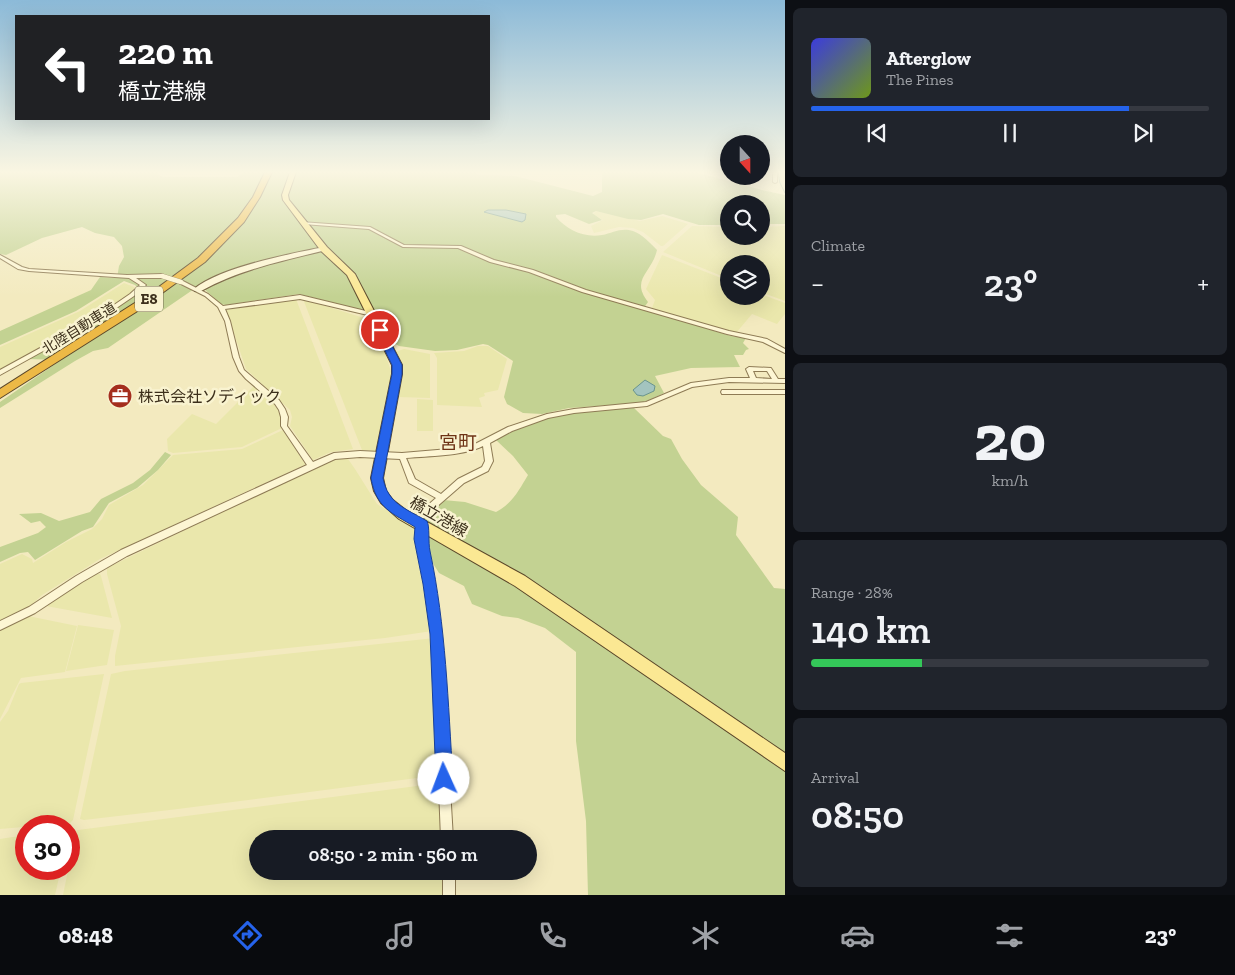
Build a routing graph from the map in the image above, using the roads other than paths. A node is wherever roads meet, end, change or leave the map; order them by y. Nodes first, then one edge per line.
1 (238, 214) edge
2 (245, 214) edge
3 (296, 214) edge
4 (303, 223) junction
5 (324, 249) junction
6 (0, 256) edge
7 (130, 277) junction
8 (198, 289) junction
9 (221, 308) junction
10 (372, 314) junction
11 (785, 351) edge
12 (0, 373) edge
13 (754, 380) junction
14 (776, 381) junction
15 (785, 381) edge
16 (0, 387) edge
17 (724, 392) dead end
18 (785, 392) edge
19 (0, 394) edge
20 (486, 442) junction
21 (381, 456) junction
22 (402, 456) junction
23 (311, 466) junction
24 (441, 497) junction
25 (419, 523) junction
26 (0, 626) edge
27 (785, 763) edge
28 (447, 830) edge
29 (449, 880) edge
30 (449, 895) edge

1 - 16 highway, 北陸自動車道 / E8
2 - 19 highway, 北陸自動車道 / E8
3 - 4 main road, 橋立港線
4 - 5 main road, 橋立港線
4 - 11 street
5 - 8 street
5 - 10 main road, 橋立港線
6 - 7 street
7 - 8 street, bridge
7 - 12 street
8 - 9 street
9 - 10 street
9 - 23 street
10 - 21 main road, 橋立港線
13 - 14 street
13 - 14 street
13 - 20 street
14 - 15 street
17 - 18 street
20 - 22 street
20 - 24 street
21 - 22 street
21 - 23 street
21 - 25 main road, 橋立港線
22 - 24 street
23 - 26 street
24 - 25 street
25 - 27 main road, 橋立港線
25 - 28 street
29 - 30 street

